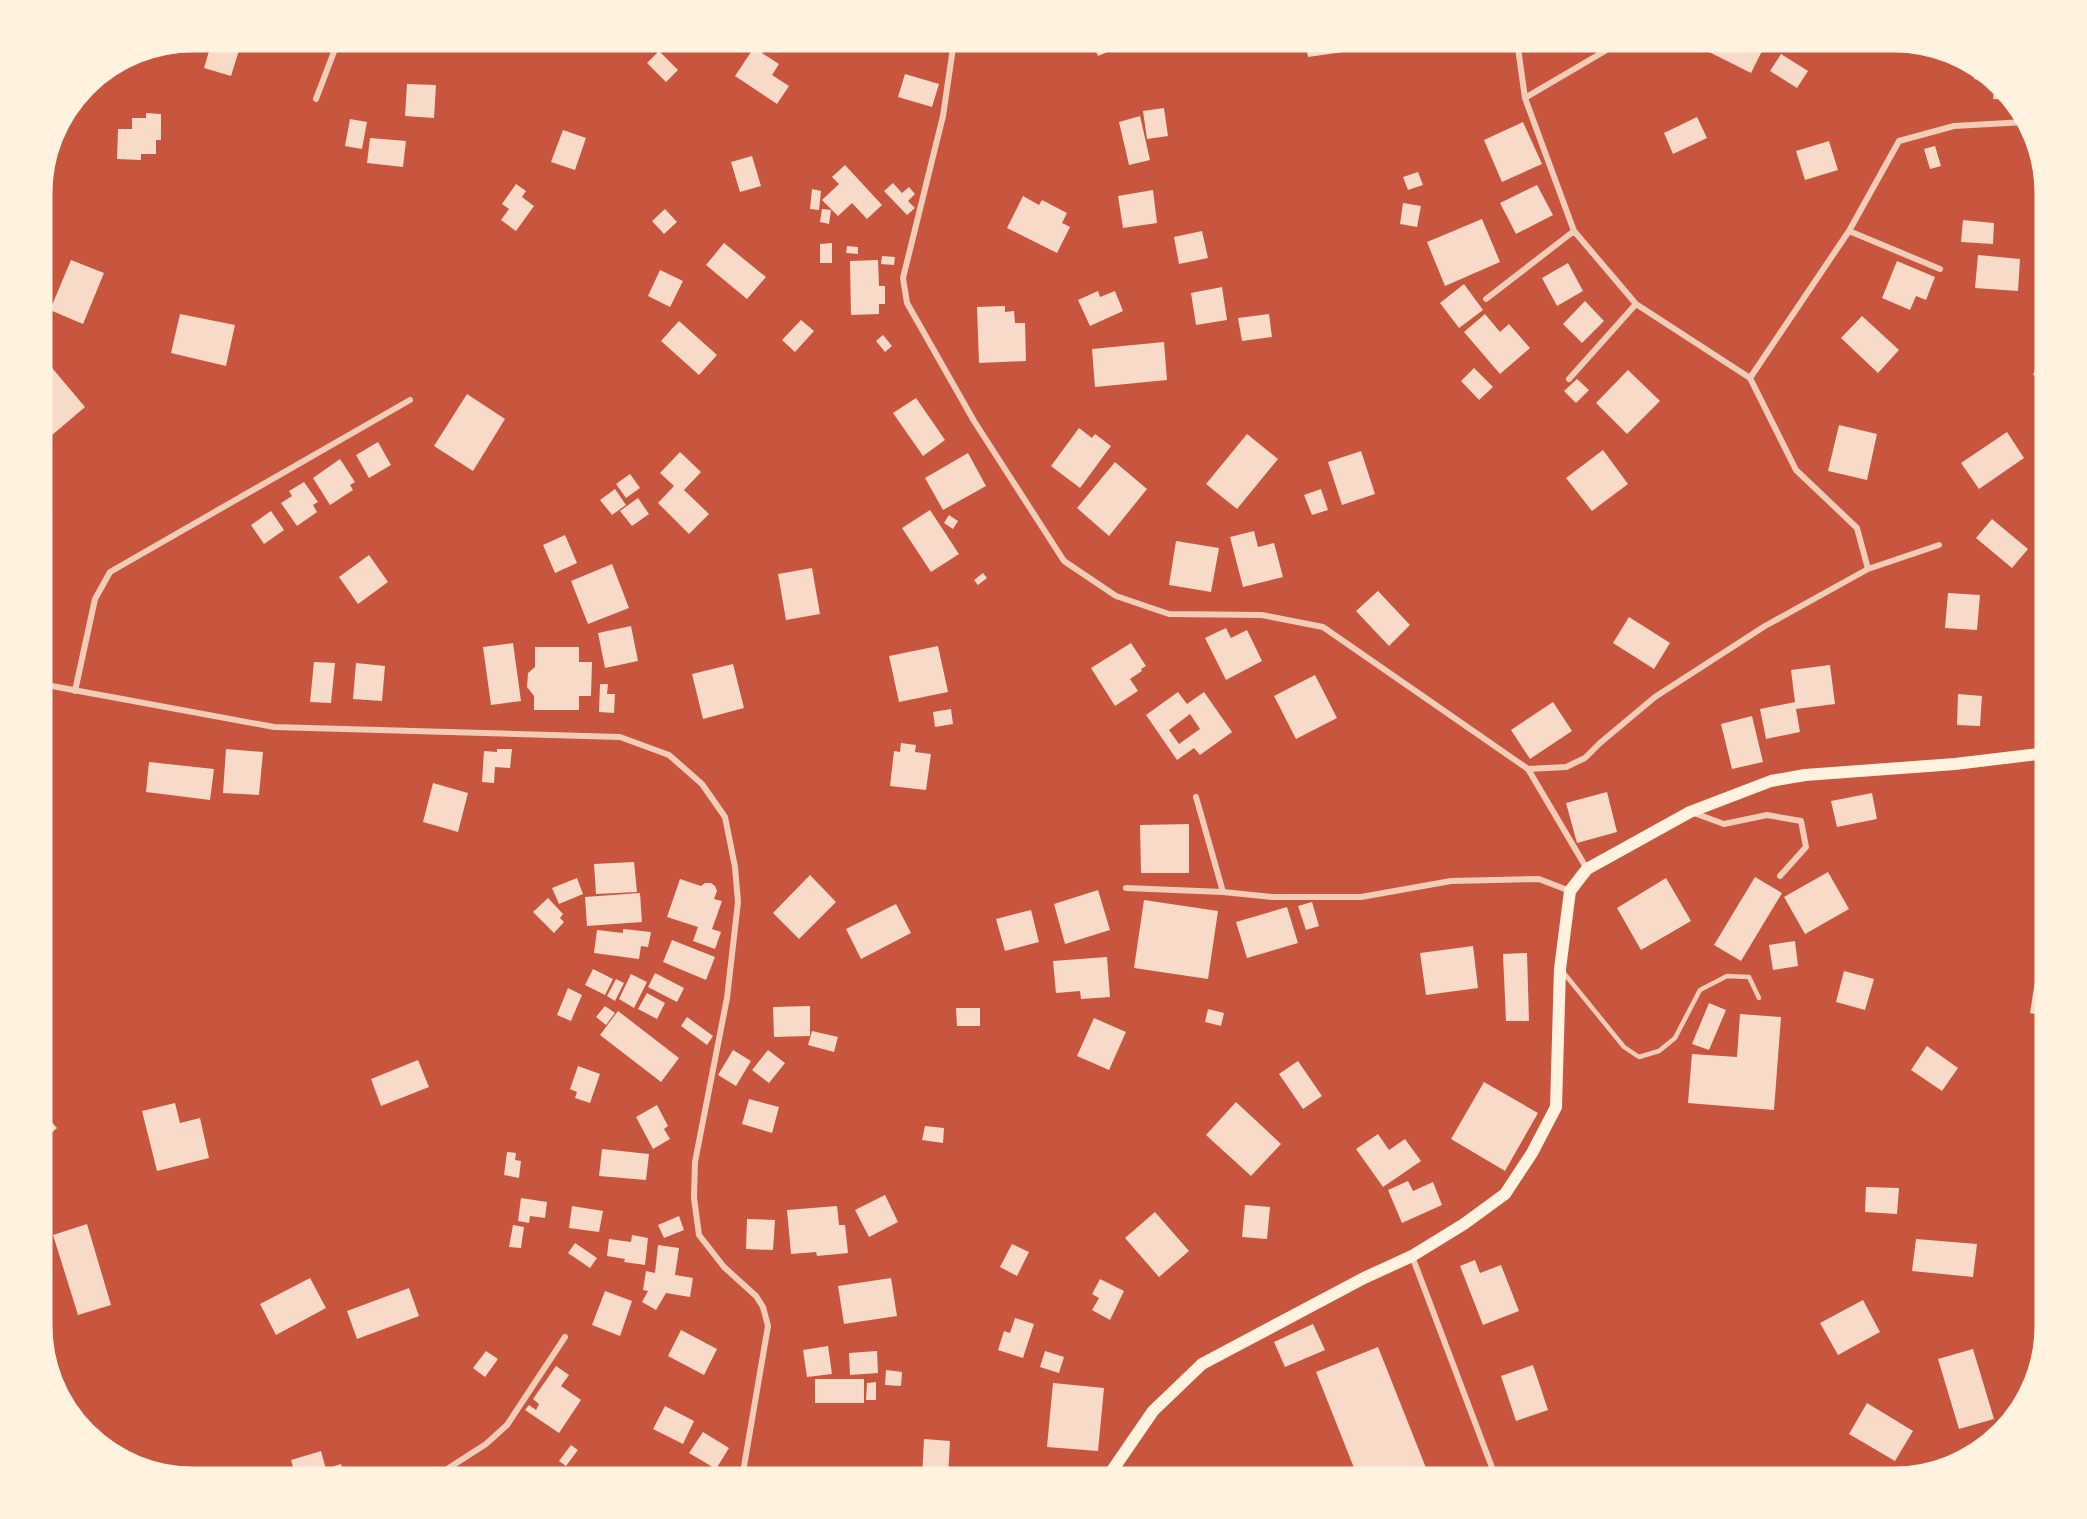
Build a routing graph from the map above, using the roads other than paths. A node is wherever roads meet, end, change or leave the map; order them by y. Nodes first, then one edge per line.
1 (334, 51) edge
2 (952, 51) edge
3 (1518, 51) edge
4 (1604, 51) edge
5 (316, 99) dead end
6 (1525, 99) junction
7 (2017, 122) edge
8 (1574, 231) junction
9 (1850, 231) junction
10 (1940, 269) dead end
11 (1486, 299) dead end
12 (1636, 304) junction
13 (1750, 378) junction
14 (1569, 379) dead end
15 (410, 400) dead end
16 (1939, 545) dead end
17 (1868, 569) junction
18 (51, 686) edge
19 (75, 691) junction
20 (2036, 754) edge
21 (1528, 769) junction
22 (1196, 797) dead end
23 (1690, 812) junction
24 (1587, 869) junction
25 (1780, 876) dead end
26 (1126, 888) dead end
27 (1570, 891) junction
28 (1223, 892) junction
29 (1560, 969) junction
30 (1759, 998) dead end
31 (1412, 1256) junction
32 (565, 1336) dead end
33 (449, 1468) edge
34 (744, 1468) edge
35 (1114, 1468) edge
36 (1492, 1468) edge

1 - 5 street
2 - 21 street
3 - 6 street
4 - 6 street
6 - 8 street
7 - 9 street
8 - 11 street
8 - 12 street
9 - 10 street
9 - 13 street
12 - 13 street
12 - 14 street
13 - 17 street
15 - 19 street
16 - 17 street
17 - 21 street
18 - 19 street
19 - 34 street
20 - 23 main road
21 - 24 street
22 - 28 street
23 - 24 main road
23 - 25 street
24 - 27 main road
26 - 28 street
27 - 28 street
27 - 29 main road
29 - 30 lane
29 - 31 main road
31 - 35 main road
31 - 36 street
32 - 33 street

